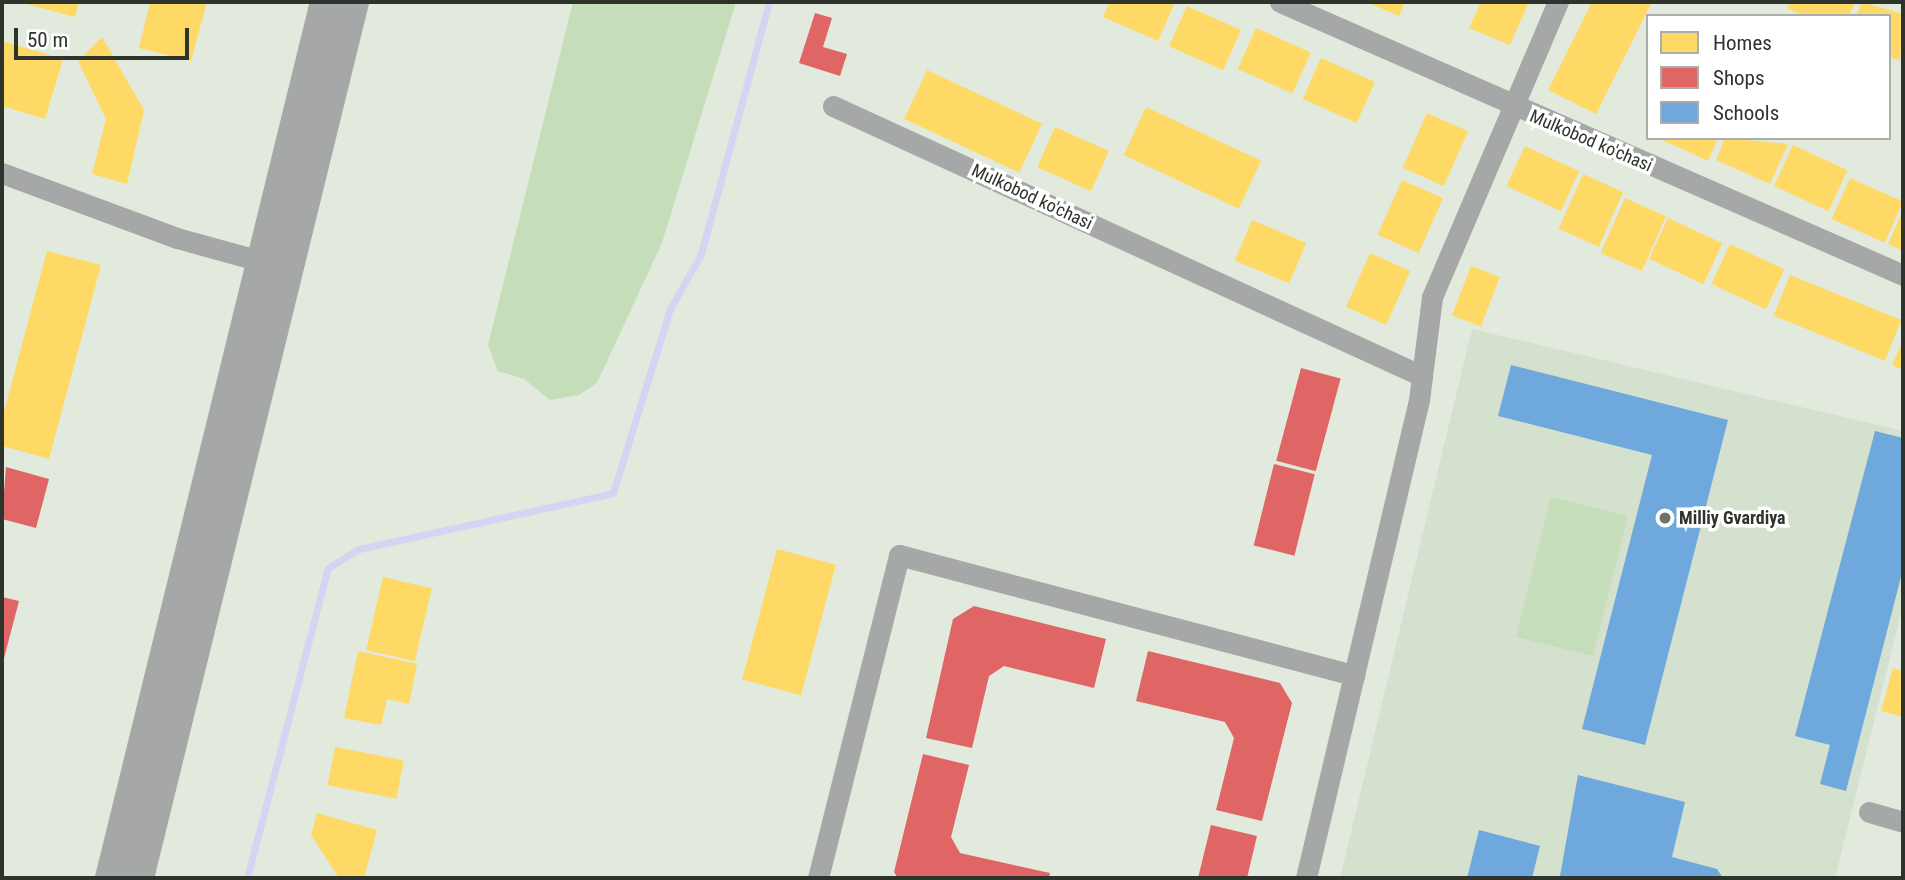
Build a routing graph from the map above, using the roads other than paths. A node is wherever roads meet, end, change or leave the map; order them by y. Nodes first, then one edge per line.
1 (325, 2) edge
2 (354, 2) edge
3 (1280, 2) edge
4 (1558, 2) edge
5 (833, 106) dead end
6 (1511, 107) junction
7 (2, 173) edge
8 (260, 261) junction
9 (290, 269) junction
10 (1903, 275) edge
11 (1422, 376) junction
12 (1354, 676) junction
13 (1869, 812) dead end
14 (1903, 822) edge
15 (110, 878) edge
16 (139, 878) edge
17 (818, 878) edge
18 (1306, 878) edge

1 - 8 main road
2 - 9 main road
3 - 6 street, Mulkobod ko'chasi
4 - 6 street
5 - 11 street, Mulkobod ko'chasi
6 - 10 street, Mulkobod ko'chasi
6 - 11 street
7 - 8 street
8 - 9 street
8 - 15 main road
9 - 16 main road
11 - 12 street
12 - 17 street
12 - 18 street
13 - 14 street

